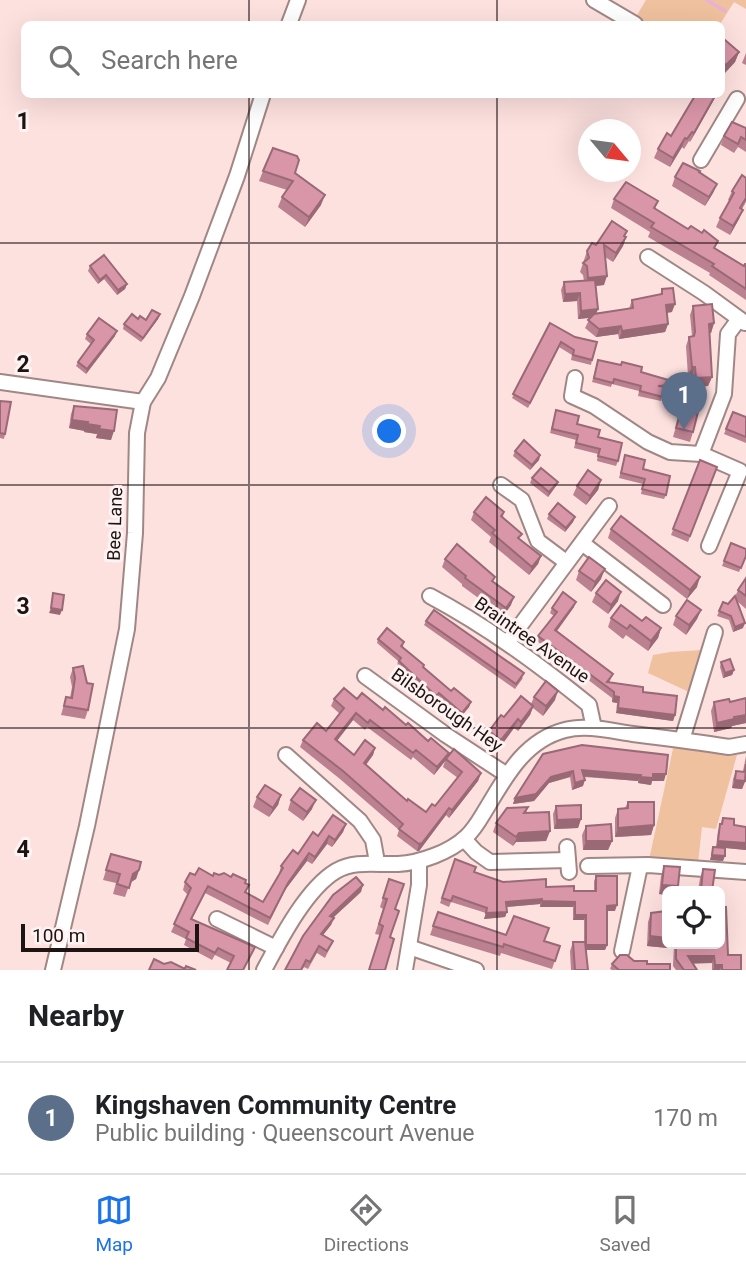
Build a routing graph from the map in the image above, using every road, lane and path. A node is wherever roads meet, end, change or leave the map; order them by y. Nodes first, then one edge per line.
1 (298, 0) edge
2 (594, 0) edge
3 (290, 21) edge
4 (630, 21) edge
5 (262, 98) edge
6 (739, 99) edge
7 (701, 160) dead end
8 (648, 257) dead end
9 (742, 322) edge
10 (575, 378) dead end
11 (0, 382) edge
12 (555, 394) dead end
13 (572, 396) junction
14 (143, 402) junction
15 (701, 454) junction
16 (500, 485) dead end
17 (609, 506) dead end
18 (582, 542) junction
19 (709, 546) dead end
20 (566, 562) junction
21 (430, 596) dead end
22 (663, 605) dead end
23 (508, 642) junction
24 (717, 643) dead end
25 (365, 676) dead end
26 (594, 728) junction
27 (682, 740) junction
28 (746, 744) edge
29 (286, 755) dead end
30 (507, 775) junction
31 (464, 839) junction
32 (568, 860) dead end
33 (377, 862) junction
34 (419, 862) junction
35 (588, 866) dead end
36 (640, 866) junction
37 (746, 872) edge
38 (217, 919) dead end
39 (409, 947) junction
40 (276, 948) junction
41 (622, 951) dead end
42 (53, 970) edge
43 (264, 970) edge
44 (405, 970) edge
45 (476, 970) edge

1 - 3 street
2 - 4 street
5 - 14 street, Bee Lane
6 - 7 street
8 - 9 street
9 - 15 street
10 - 13 street
11 - 14 street
12 - 13 street
13 - 15 street
14 - 42 street, Bee Lane
15 - 19 street
16 - 20 street
17 - 18 street
18 - 20 street
18 - 22 street
20 - 23 street
21 - 23 street, Braintree Avenue
23 - 26 street, Braintree Avenue
24 - 27 street
25 - 30 street, Bilsborough Hey
26 - 27 street
26 - 30 street
27 - 28 street
29 - 33 street
30 - 31 street
31 - 32 street
31 - 34 street
33 - 34 street
33 - 40 street
34 - 39 street
35 - 36 street
36 - 37 street
36 - 41 street
38 - 40 street
39 - 44 street
39 - 45 street
40 - 43 street

